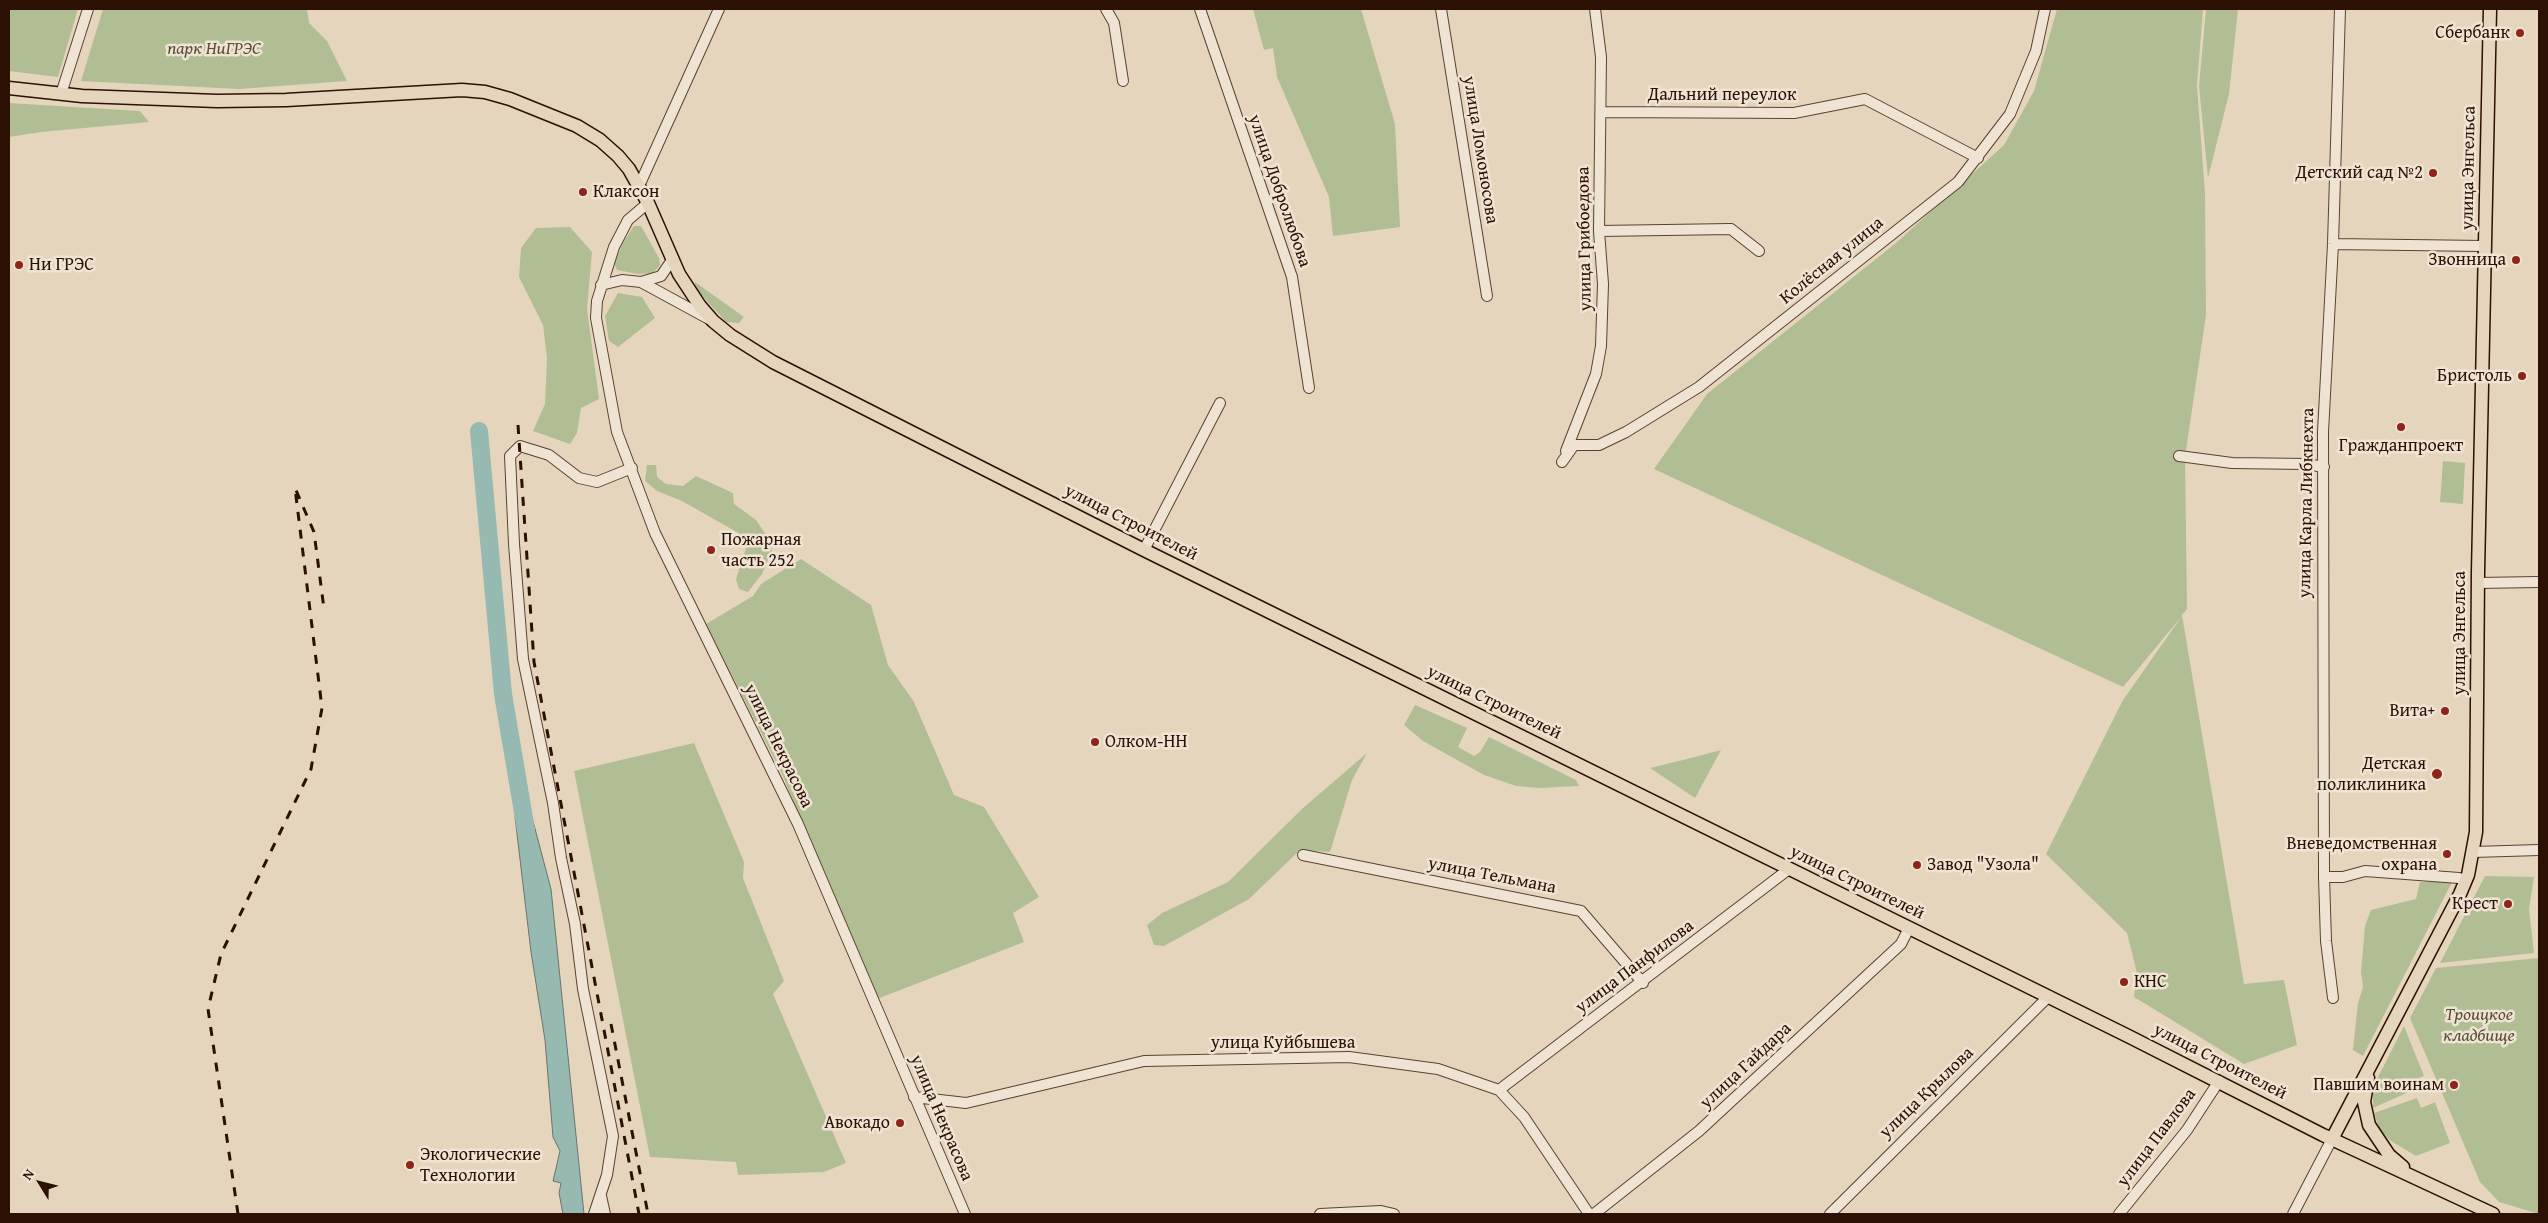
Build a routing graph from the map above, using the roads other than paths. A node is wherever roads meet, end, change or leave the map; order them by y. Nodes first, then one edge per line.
1 (88, 9) edge
2 (719, 9) edge
3 (1106, 9) edge
4 (1200, 9) edge
5 (1441, 9) edge
6 (1595, 9) edge
7 (2045, 9) edge
8 (2340, 9) edge
9 (2490, 9) edge
10 (1123, 81) dead end
11 (9, 88) edge
12 (61, 94) junction
13 (1601, 112) junction
14 (1978, 158) junction
15 (639, 186) junction
16 (648, 203) junction
17 (1599, 231) junction
18 (2333, 244) junction
19 (2484, 246) junction
20 (1759, 251) dead end
21 (672, 260) junction
22 (641, 282) junction
23 (600, 285) junction
24 (1487, 296) dead end
25 (713, 321) junction
26 (1309, 388) dead end
27 (1220, 403) dead end
28 (2179, 456) dead end
29 (1562, 462) joint
30 (2324, 467) junction
31 (632, 468) junction
32 (1144, 550) junction
33 (2478, 582) junction
34 (2539, 582) edge
35 (2539, 850) edge
36 (2473, 852) junction
37 (1304, 855) dead end
38 (1789, 869) junction
39 (2324, 877) junction
40 (2466, 880) junction
41 (1909, 928) junction
42 (1643, 982) junction
43 (2048, 996) junction
44 (2333, 998) dead end
45 (2370, 1066) junction
46 (2219, 1081) junction
47 (1499, 1090) junction
48 (914, 1097) junction
49 (2332, 1139) junction
50 (2412, 1176) junction
51 (600, 1194) junction
52 (594, 1214) edge
53 (605, 1214) edge
54 (965, 1214) edge
55 (1320, 1214) edge
56 (1394, 1214) edge
57 (1589, 1214) edge
58 (1594, 1214) edge
59 (1830, 1214) edge
60 (2119, 1214) edge
61 (2293, 1214) edge
62 (2494, 1214) edge

1 - 12 street
2 - 15 street
3 - 10 street
4 - 26 street, улица Добролюбова
5 - 24 street, улица Ломоносова
6 - 13 street, улица Грибоедова
7 - 14 street, Колёсная улица
8 - 18 street, улица Карла Либкнехта
9 - 19 main road, улица Энгельса
11 - 12 main road, улица Строителей
12 - 15 main road, улица Строителей
13 - 14 street, Дальний переулок
13 - 17 street, улица Грибоедова
14 - 29 street, Колёсная улица
15 - 16 main road, улица Строителей
16 - 21 main road, улица Строителей
16 - 23 street, улица Некрасова
17 - 20 street
17 - 29 street, улица Грибоедова
18 - 19 street
18 - 30 street, улица Карла Либкнехта
19 - 33 main road, улица Энгельса
21 - 22 street
21 - 25 main road, улица Строителей
22 - 23 street
22 - 25 street
23 - 31 street, улица Некрасова
25 - 32 main road, улица Строителей
27 - 32 street
28 - 30 street
30 - 39 street, улица Карла Либкнехта
31 - 48 street, улица Некрасова
31 - 51 street
32 - 38 main road, улица Строителей
33 - 34 street
33 - 36 main road, улица Энгельса
35 - 36 street
36 - 40 main road, улица Энгельса
37 - 42 street, улица Тельмана
38 - 41 main road, улица Строителей
38 - 42 street, улица Панфилова
39 - 40 street
39 - 44 street, улица Карла Либкнехта
40 - 45 main road, улица Энгельса
41 - 43 main road, улица Строителей
41 - 58 street, улица Гайдара
42 - 47 street, улица Панфилова
43 - 46 main road, улица Строителей
43 - 59 street, улица Крылова
45 - 49 main road, улица Энгельса
45 - 50 main road
46 - 49 main road, улица Строителей
46 - 60 street, улица Павлова
47 - 48 street, улица Куйбышева
47 - 57 street, улица Куйбышева
48 - 54 street, улица Некрасова
49 - 50 main road, улица Строителей
49 - 61 street, улица Энгельса
50 - 62 main road, улица Строителей
51 - 52 street
51 - 53 street
55 - 56 street

